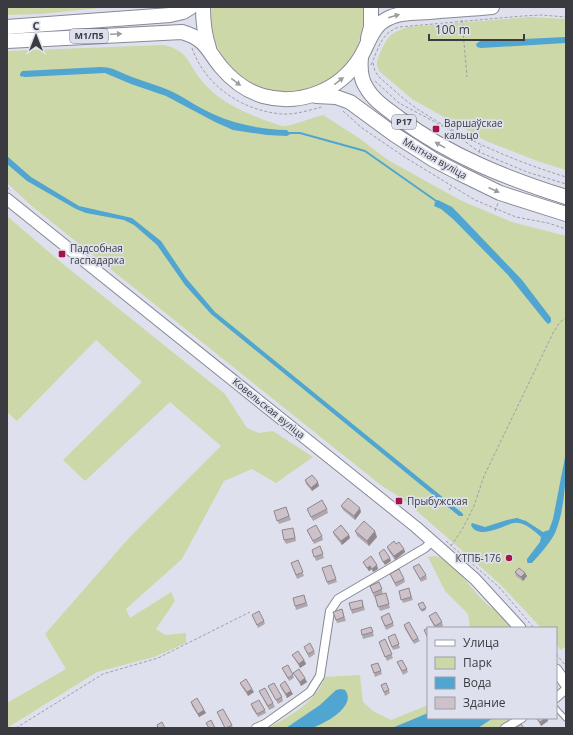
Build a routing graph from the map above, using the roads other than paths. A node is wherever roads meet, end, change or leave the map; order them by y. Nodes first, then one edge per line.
1 (191, 7) edge
2 (203, 7) edge
3 (371, 7) edge
4 (492, 7) edge
5 (7, 27) edge
6 (7, 41) edge
7 (367, 42) junction
8 (211, 52) junction
9 (368, 62) junction
10 (310, 96) junction
11 (566, 197) edge
12 (7, 199) edge
13 (566, 214) edge
14 (432, 541) junction
15 (519, 627) edge
16 (557, 671) edge
17 (566, 684) edge
18 (566, 689) edge
19 (557, 697) edge
20 (557, 709) edge
21 (520, 719) edge
22 (566, 719) edge
23 (256, 728) edge
24 (505, 728) edge

1 - 5 highway, М1/П5
2 - 8 highway, М1/П5
3 - 7 highway, М1/П5
7 -> 4 highway, М1/П5
6 -> 8 highway, М1/П5
7 - 9 highway, М1/П5
8 -> 10 highway, М1/П5
10 -> 9 highway, М1/П5
11 -> 9 highway, Мытная вуліца / Р17
10 -> 13 highway, Мытная вуліца / Р17
12 - 14 main road, Ковельская вуліца
14 - 15 main road, Ковельская вуліца
14 - 23 street
16 - 17 main road
18 - 19 street
20 - 22 lane
21 - 24 street

